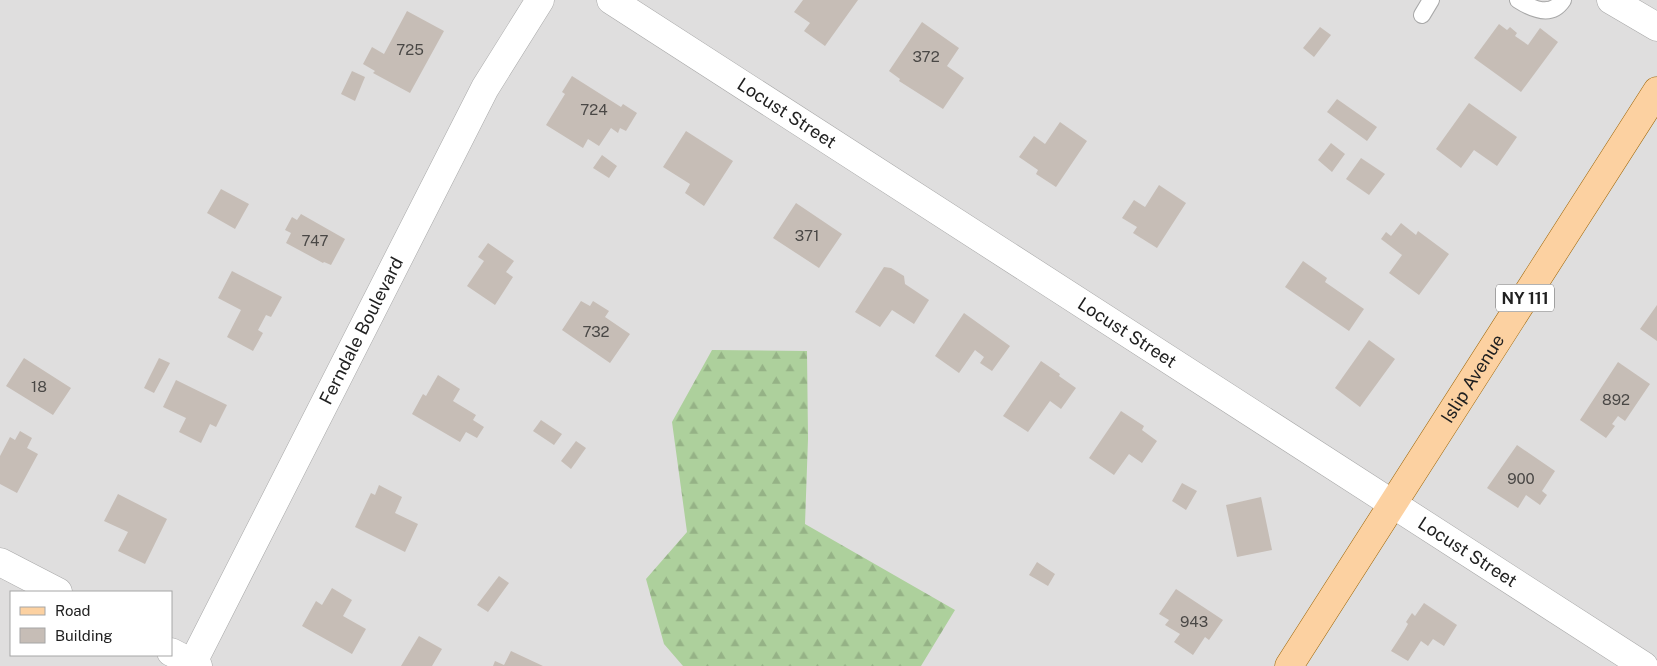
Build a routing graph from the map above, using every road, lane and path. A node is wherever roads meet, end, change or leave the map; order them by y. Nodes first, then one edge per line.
1 (540, 0) edge
2 (611, 0) edge
3 (1431, 0) edge
4 (1518, 0) edge
5 (1563, 0) edge
6 (1611, 0) edge
7 (1422, 15) dead end
8 (1657, 27) edge
9 (1657, 91) edge
10 (1394, 504) junction
11 (0, 562) edge
12 (56, 591) edge
13 (188, 662) edge
14 (1289, 666) edge
15 (1644, 666) edge

1 - 13 street, Ferndale Boulevard
2 - 10 street, Locust Street
3 - 7 lane
4 - 5 lane
6 - 8 street
9 - 10 main road, Islip Avenue / NY 111
10 - 14 main road, Islip Avenue / NY 111
10 - 15 street, Locust Street
11 - 12 street

